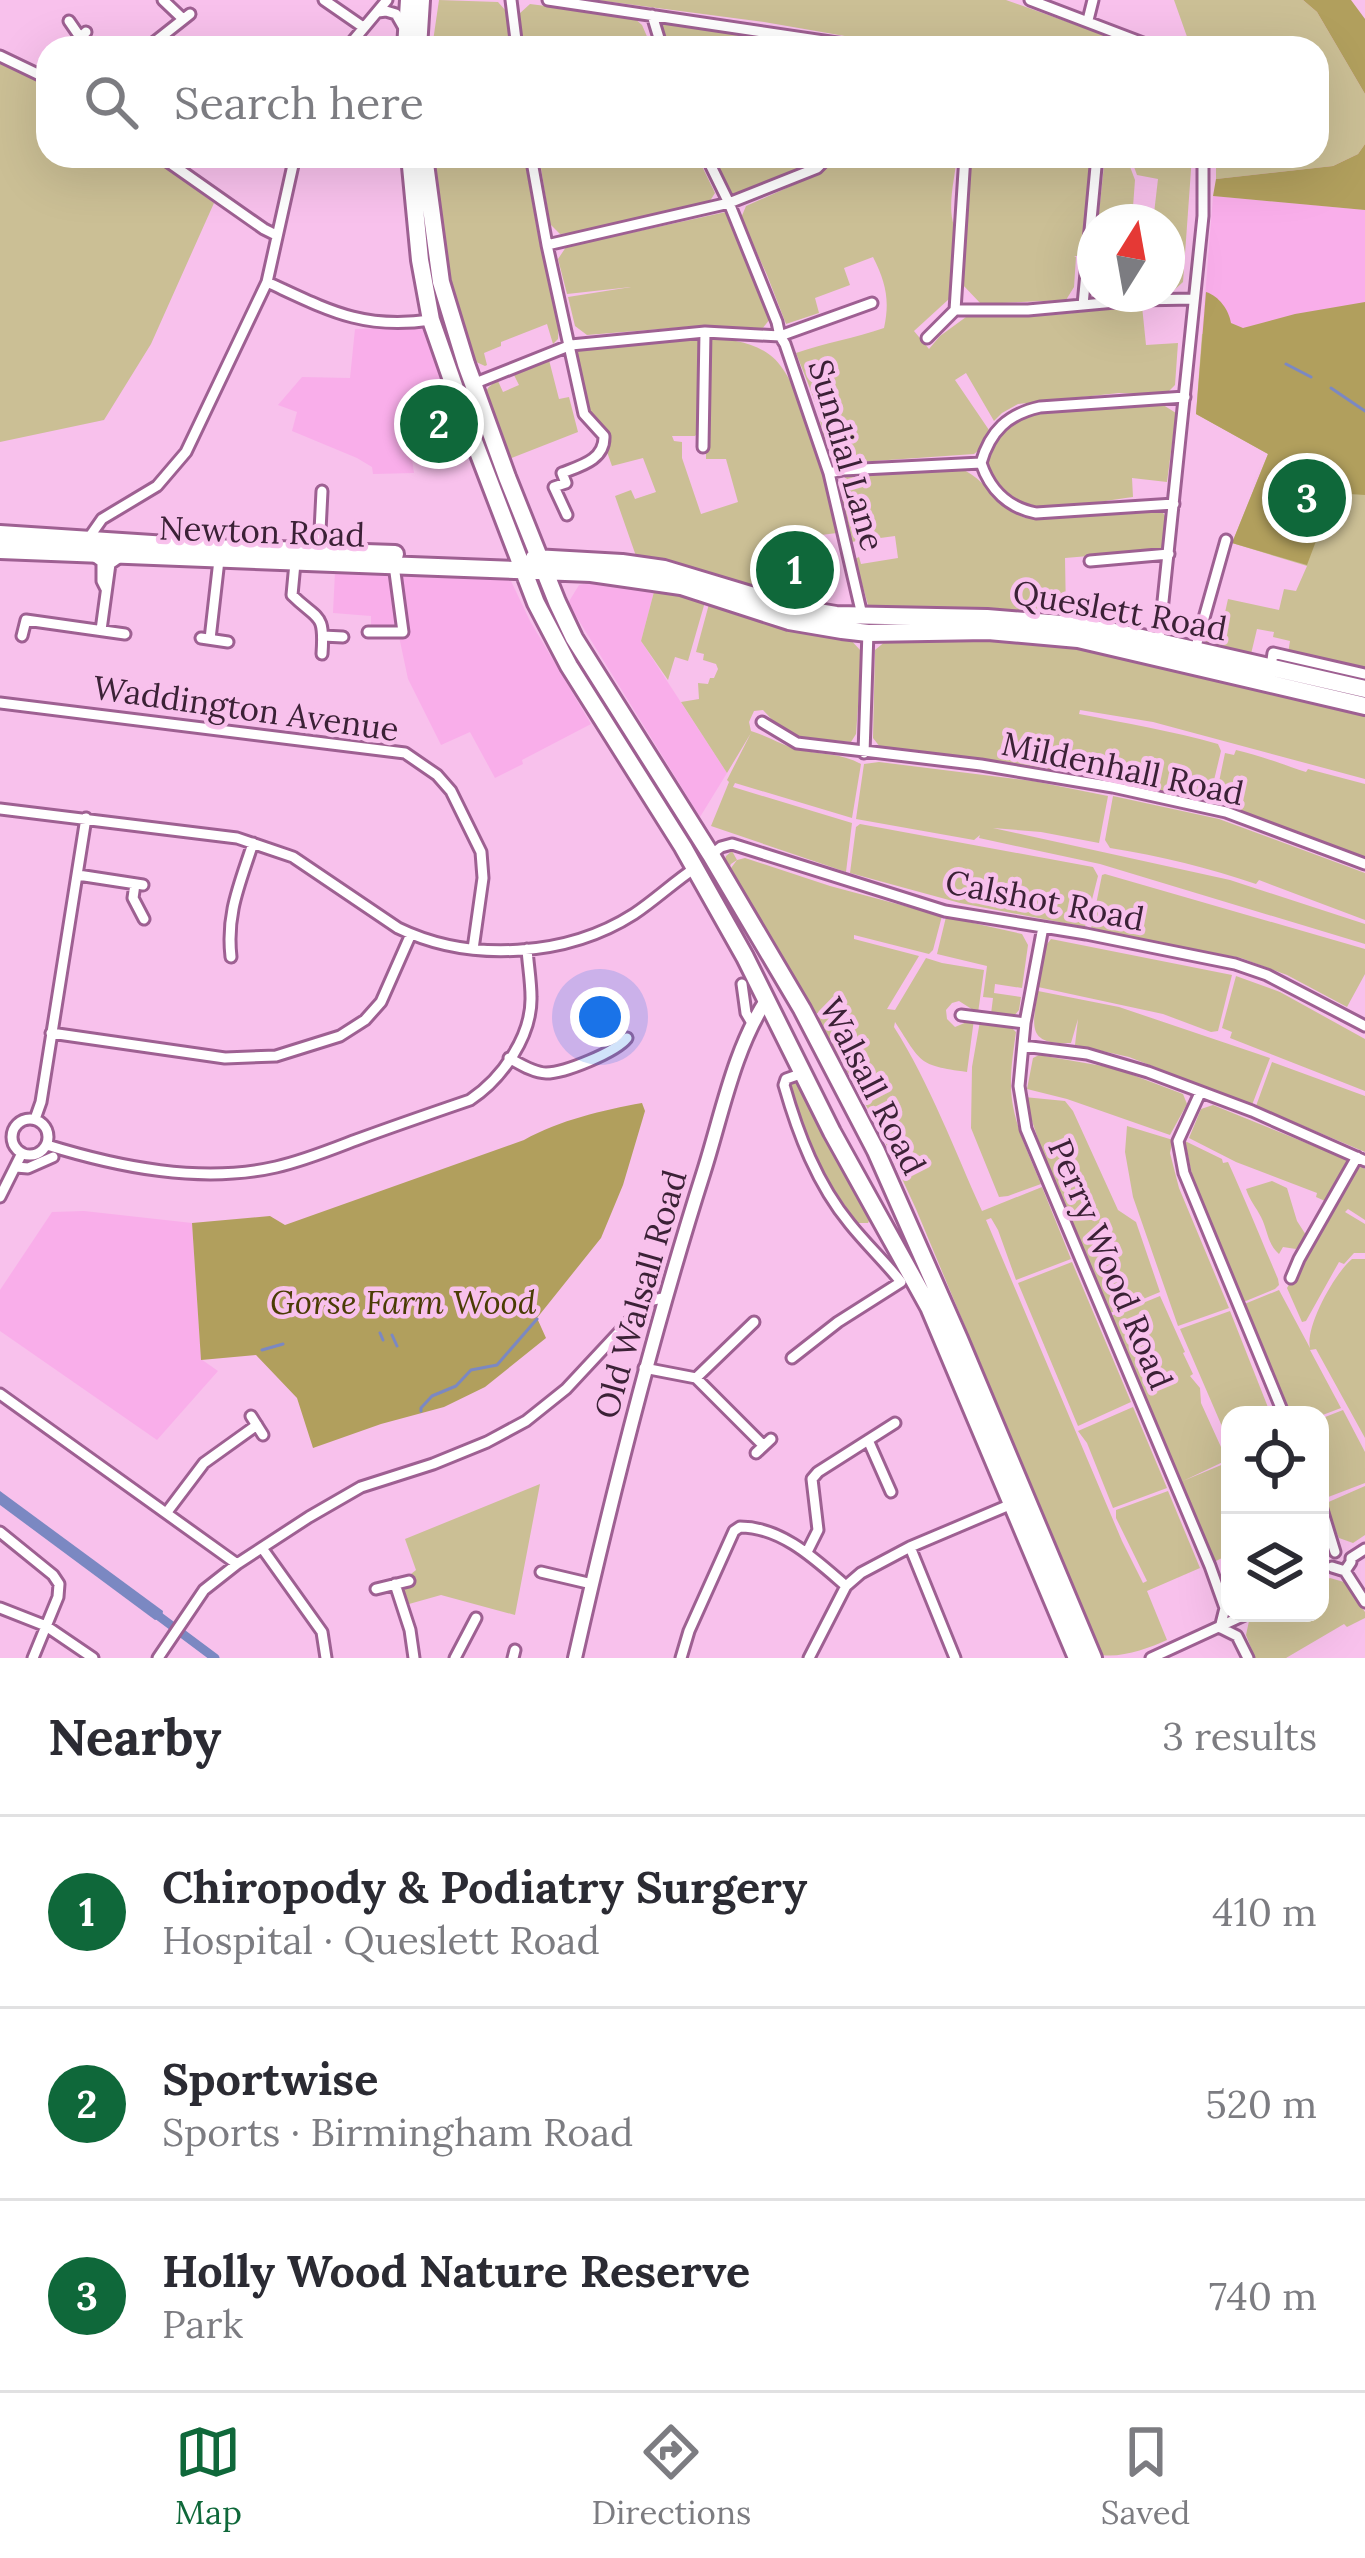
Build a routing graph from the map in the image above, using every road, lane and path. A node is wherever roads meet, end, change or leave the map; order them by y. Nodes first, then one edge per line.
1 (163, 0) edge
2 (324, 0) edge
3 (387, 0) edge
4 (409, 0) edge
5 (422, 0) edge
6 (511, 0) edge
7 (548, 0) edge
8 (1030, 0) edge
9 (1093, 0) edge
10 (378, 12) junction
11 (652, 15) junction
12 (1088, 20) junction
13 (69, 21) dead end
14 (363, 27) junction
15 (81, 36) edge
16 (162, 36) edge
17 (356, 36) edge
18 (404, 36) edge
19 (406, 36) edge
20 (419, 36) edge
21 (516, 36) edge
22 (658, 36) edge
23 (785, 36) edge
24 (1127, 36) edge
25 (0, 56) edge
26 (36, 70) edge
27 (177, 168) edge
28 (292, 168) edge
29 (411, 168) edge
30 (425, 168) edge
31 (533, 168) edge
32 (712, 168) edge
33 (818, 168) edge
34 (964, 168) edge
35 (1095, 168) edge
36 (1203, 168) edge
37 (729, 203) junction
38 (1092, 204) edge
39 (276, 235) junction
40 (547, 245) junction
41 (435, 250) junction
42 (268, 282) junction
43 (855, 290) dead end
44 (1185, 299) edge
45 (1193, 299) junction
46 (1077, 306) edge
47 (955, 310) junction
48 (431, 320) junction
49 (705, 332) junction
50 (780, 336) junction
51 (927, 338) dead end
52 (571, 345) junction
53 (473, 384) junction
54 (455, 390) junction
55 (1185, 398) junction
56 (700, 442) dead end
57 (981, 463) junction
58 (829, 473) junction
59 (322, 491) dead end
60 (1174, 504) junction
61 (109, 514) junction
62 (567, 515) dead end
63 (0, 534) edge
64 (1226, 540) dead end
65 (87, 546) junction
66 (120, 548) junction
67 (0, 550) edge
68 (319, 551) junction
69 (1169, 554) junction
70 (219, 560) junction
71 (1090, 560) dead end
72 (295, 563) junction
73 (531, 563) junction
74 (394, 566) junction
75 (633, 571) junction
76 (591, 573) junction
77 (106, 589) junction
78 (554, 595) junction
79 (865, 625) junction
80 (101, 630) junction
81 (368, 632) dead end
82 (125, 634) dead end
83 (22, 636) dead end
84 (323, 636) junction
85 (344, 637) dead end
86 (228, 642) dead end
87 (1158, 649) junction
88 (1195, 650) junction
89 (322, 654) dead end
90 (1365, 674) edge
91 (1268, 675) junction
92 (604, 685) junction
93 (1365, 689) edge
94 (591, 700) junction
95 (0, 703) edge
96 (1365, 706) edge
97 (762, 722) dead end
98 (864, 753) junction
99 (679, 802) junction
100 (0, 809) edge
101 (661, 814) junction
102 (86, 818) junction
103 (253, 842) junction
104 (711, 855) junction
105 (1365, 863) edge
106 (695, 868) junction
107 (77, 875) junction
108 (734, 894) junction
109 (144, 919) dead end
110 (1042, 927) junction
111 (411, 934) junction
112 (473, 949) junction
113 (527, 949) junction
114 (231, 957) dead end
115 (756, 995) junction
116 (961, 1015) dead end
117 (752, 1023) junction
118 (1025, 1023) junction
119 (1365, 1026) edge
120 (52, 1033) junction
121 (627, 1038) dead end
122 (1024, 1046) junction
123 (509, 1058) junction
124 (794, 1076) junction
125 (1200, 1093) junction
126 (857, 1116) junction
127 (35, 1119) junction
128 (0, 1122) edge
129 (14, 1129) junction
130 (832, 1132) junction
131 (46, 1144) junction
132 (876, 1151) junction
133 (22, 1154) junction
134 (52, 1157) dead end
135 (1361, 1159) edge
136 (16, 1167) junction
137 (853, 1168) junction
138 (0, 1197) edge
139 (881, 1217) junction
140 (859, 1235) junction
141 (1285, 1252) dead end
142 (1298, 1259) junction
143 (1291, 1277) dead end
144 (663, 1298) junction
145 (754, 1322) dead end
146 (792, 1358) dead end
147 (644, 1369) junction
148 (696, 1378) junction
149 (0, 1394) edge
150 (1280, 1406) edge
151 (895, 1423) dead end
152 (257, 1426) dead end
153 (868, 1440) junction
154 (763, 1446) dead end
155 (891, 1492) dead end
156 (1013, 1503) junction
157 (167, 1512) junction
158 (1323, 1514) edge
159 (734, 1515) dead end
160 (740, 1528) junction
161 (0, 1532) edge
162 (910, 1547) junction
163 (262, 1548) junction
164 (1365, 1549) edge
165 (807, 1552) junction
166 (1335, 1552) junction
167 (1351, 1558) junction
168 (237, 1564) junction
169 (1332, 1567) junction
170 (1329, 1569) edge
171 (1345, 1571) junction
172 (541, 1572) dead end
173 (409, 1581) dead end
174 (395, 1584) junction
175 (592, 1584) junction
176 (1221, 1585) edge
177 (846, 1586) junction
178 (376, 1589) dead end
179 (1365, 1602) edge
180 (0, 1608) edge
181 (476, 1618) dead end
182 (1226, 1622) edge
183 (1226, 1622) edge
184 (1237, 1622) edge
185 (46, 1625) junction
186 (1220, 1628) junction
187 (1237, 1636) junction
188 (33, 1658) edge
189 (93, 1658) edge
190 (158, 1658) edge
191 (326, 1658) edge
192 (414, 1658) edge
193 (455, 1658) edge
194 (575, 1658) edge
195 (681, 1658) edge
196 (809, 1658) edge
197 (955, 1658) edge
198 (1078, 1658) edge
199 (1094, 1658) edge
200 (1150, 1658) edge
201 (1248, 1658) edge

1 - 16 street
2 - 14 street
3 - 10 street
4 - 19 highway
5 - 20 highway
6 - 21 street
7 - 11 street
8 - 12 street
9 - 12 street
10 - 14 street
10 - 18 street
11 - 22 street
11 - 23 street
12 - 24 street
13 - 15 street
14 - 17 street
25 - 26 street
27 - 39 street
28 - 39 street
29 - 48 highway
30 - 41 highway
31 - 40 street
32 - 37 street
33 - 37 street
34 - 47 street
35 - 38 street
36 - 45 street
37 - 40 street
37 - 50 street
39 - 42 street
40 - 52 street
41 - 48 highway
41 - 53 highway
42 - 48 street
42 - 61 street
43 - 50 street
44 - 45 street
45 - 55 street
46 - 47 street
47 - 51 street
48 - 54 highway
49 - 50 street, Sundial Lane
49 - 52 street, Sundial Lane
49 - 56 street
50 - 58 street, Sundial Lane
52 - 53 street, Sundial Lane
52 - 62 street
53 - 54 highway
53 - 73 highway
54 - 73 highway
55 - 57 street
55 - 60 street
57 - 58 street
57 - 60 street
58 - 79 street, Sundial Lane
59 - 68 street
60 - 69 street
61 - 65 street
61 - 66 street
63 - 65 highway, Newton Road
64 - 88 street
65 - 66 highway, Newton Road
65 - 67 highway, Newton Road
65 - 77 street
66 - 68 highway, Newton Road
66 - 70 highway, Newton Road
66 - 77 street
68 - 73 highway, Newton Road
69 - 71 street
69 - 87 street
70 - 72 highway, Newton Road
70 - 86 street
72 - 74 highway, Newton Road
72 - 84 street
73 - 74 highway, Newton Road
73 - 75 highway, Queslett Road
73 - 76 highway, Queslett Road
73 - 78 highway, Walsall Road
73 - 94 highway, Walsall Road
74 - 81 street
75 - 76 highway, Queslett Road
75 - 79 highway, Queslett Road
76 - 78 highway
77 - 80 street
78 - 92 highway, Walsall Road
79 - 87 highway, Queslett Road
79 - 98 street, Sundial Lane
80 - 82 street
80 - 83 street
84 - 85 street
84 - 89 street
87 - 88 highway, Queslett Road
87 - 91 highway, Queslett Road
88 - 91 highway, Queslett Road
90 - 91 street
91 - 93 highway, Queslett Road
91 - 96 highway, Queslett Road
92 - 94 highway
92 - 99 highway, Walsall Road
94 - 101 highway, Walsall Road
95 - 112 street, Waddington Avenue
97 - 98 street, Mildenhall Road
98 - 105 street, Mildenhall Road
99 - 101 highway
99 - 104 highway, Walsall Road
100 - 102 street
101 - 106 highway, Walsall Road
102 - 103 street
102 - 107 street
103 - 111 street
103 - 114 street
104 - 108 highway, Walsall Road
104 - 110 street, Calshot Road
106 - 113 street
106 - 115 highway, Walsall Road
107 - 109 street
107 - 120 street
108 - 115 highway
108 - 126 highway, Walsall Road
110 - 118 street, Perry Wood Road
110 - 119 street, Calshot Road
111 - 112 street
111 - 120 street
112 - 113 street
113 - 123 street
115 - 117 main road
115 - 117 street
115 - 124 highway, Walsall Road
116 - 118 street
117 - 144 main road, Old Walsall Road
118 - 122 street, Perry Wood Road
120 - 127 street
121 - 123 street
122 - 125 street
122 - 176 street, Perry Wood Road
123 - 131 street
124 - 130 highway, Walsall Road
124 - 140 street
125 - 135 street
125 - 150 street
126 - 130 highway
126 - 132 highway, Walsall Road
127 - 129 street
127 - 131 street
128 - 129 street
129 - 133 street
130 - 137 highway, Walsall Road
131 - 133 street
132 - 137 highway
132 - 199 highway, Walsall Road
133 - 136 street
134 - 136 street
135 - 142 street
136 - 138 street
137 - 139 highway, Walsall Road
139 - 140 street
139 - 156 highway, Walsall Road
140 - 146 street
141 - 142 street
142 - 143 street
144 - 147 main road, Old Walsall Road
144 - 163 street
145 - 148 street
147 - 148 street
147 - 175 main road, Old Walsall Road
148 - 154 street
149 - 157 street
151 - 153 street
152 - 157 street
153 - 155 street
153 - 165 street
156 - 162 street
156 - 198 highway, Walsall Road
157 - 168 street
158 - 166 street
159 - 160 street
160 - 165 street
160 - 195 street
161 - 185 street
162 - 177 street
162 - 197 street
163 - 168 street
163 - 191 street
164 - 167 street
165 - 177 street
166 - 167 street
166 - 169 street
167 - 171 street
168 - 190 street
169 - 170 street
169 - 171 street
171 - 179 street
172 - 175 street
173 - 174 street
174 - 178 street
174 - 192 street
175 - 194 main road, Old Walsall Road
177 - 196 street
180 - 185 street
181 - 193 street
182 - 186 street
183 - 186 street
184 - 187 street
185 - 188 street
185 - 189 street
186 - 187 street
186 - 200 street
187 - 201 street

